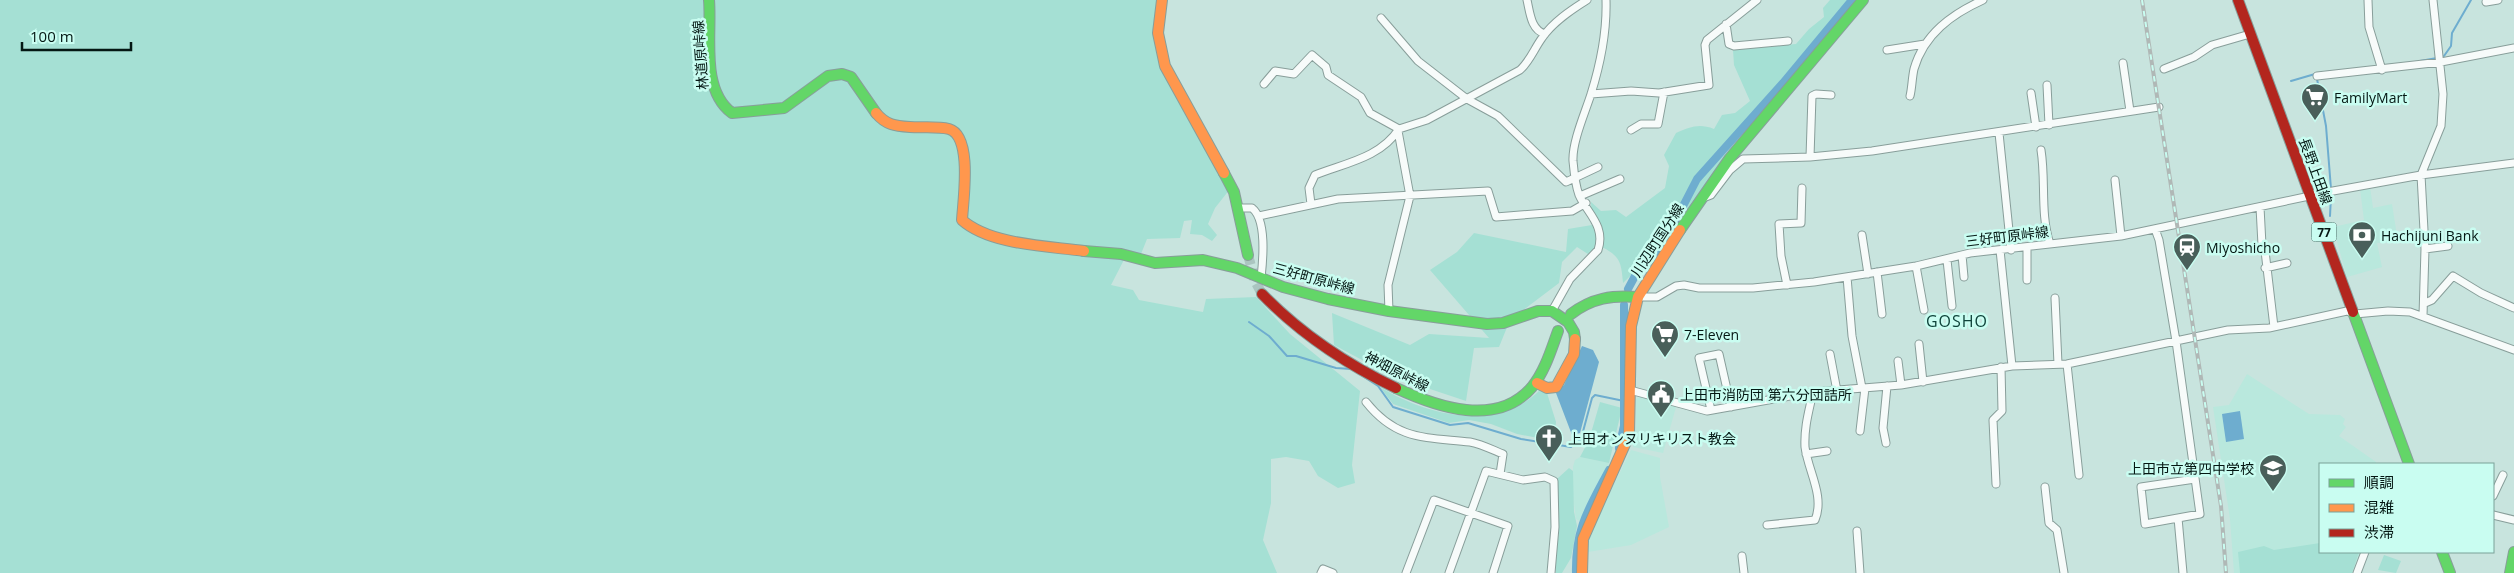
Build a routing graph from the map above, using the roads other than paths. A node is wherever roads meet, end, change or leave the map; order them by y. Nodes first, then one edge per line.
1 (709, 0) edge
2 (1162, 0) edge
3 (1527, 0) edge
4 (1587, 0) edge
5 (1606, 0) edge
6 (1757, 0) edge
7 (1862, 0) edge
8 (1983, 0) edge
9 (2238, 0) edge
10 (2368, 0) edge
11 (2433, 0) edge
12 (2498, 0) edge
13 (2486, 2) dead end
14 (1381, 18) dead end
15 (1726, 24) junction
16 (1545, 34) junction
17 (2250, 34) junction
18 (1788, 41) dead end
19 (1925, 44) junction
20 (2514, 48) edge
21 (1887, 50) dead end
22 (2123, 62) dead end
23 (2441, 62) junction
24 (2164, 69) dead end
25 (2382, 70) junction
26 (2317, 76) dead end
27 (1264, 84) dead end
28 (2047, 85) dead end
29 (1664, 92) junction
30 (2031, 93) dead end
31 (1591, 94) junction
32 (1831, 95) dead end
33 (1910, 96) dead end
34 (1467, 99) junction
35 (2159, 107) dead end
36 (2130, 111) junction
37 (2049, 125) junction
38 (2036, 127) junction
39 (1398, 130) junction
40 (1631, 130) dead end
41 (1999, 133) junction
42 (2041, 150) dead end
43 (1810, 157) junction
44 (2514, 163) edge
45 (1598, 167) dead end
46 (2421, 175) junction
47 (1575, 180) junction
48 (1620, 180) dead end
49 (2115, 180) dead end
50 (1802, 188) dead end
51 (1410, 196) junction
52 (1580, 196) junction
53 (2310, 197) junction
54 (1701, 199) junction
55 (1586, 203) junction
56 (1311, 204) junction
57 (2260, 207) junction
58 (1239, 208) junction
59 (1259, 216) junction
60 (962, 220) joint
61 (2155, 229) junction
62 (1862, 235) dead end
63 (2121, 236) junction
64 (2050, 244) junction
65 (2448, 246) dead end
66 (2027, 248) junction
67 (2425, 249) junction
68 (2000, 250) junction
69 (2011, 250) junction
70 (1248, 255) tunnel mouth
71 (1962, 255) junction
72 (1947, 260) junction
73 (2287, 263) dead end
74 (1916, 266) junction
75 (2265, 268) junction
76 (1877, 272) junction
77 (1868, 274) junction
78 (1848, 277) junction
79 (1964, 277) dead end
80 (1261, 278) junction
81 (2027, 280) dead end
82 (1787, 285) junction
83 (1262, 294) tunnel mouth
84 (1638, 297) junction
85 (2055, 298) dead end
86 (2425, 303) junction
87 (1952, 306) dead end
88 (2514, 308) edge
89 (1924, 310) dead end
90 (1389, 311) junction
91 (1552, 311) junction
92 (1571, 314) dead end
93 (1882, 314) dead end
94 (2354, 314) junction
95 (2423, 316) junction
96 (2274, 326) junction
97 (1558, 332) dead end
98 (2176, 341) junction
99 (1919, 344) dead end
100 (2514, 350) edge
101 (1830, 354) dead end
102 (1898, 361) dead end
103 (2058, 364) junction
104 (2067, 364) junction
105 (2012, 366) junction
106 (2001, 367) junction
107 (1923, 382) junction
108 (1537, 383) junction
109 (1901, 385) junction
110 (1887, 386) junction
111 (1863, 388) junction
112 (1630, 390) junction
113 (1837, 391) junction
114 (1814, 392) junction
115 (1366, 402) dead end
116 (1731, 406) junction
117 (1711, 410) junction
118 (1860, 432) dead end
119 (1886, 443) dead end
120 (1827, 450) dead end
121 (1806, 454) junction
122 (2409, 463) edge
123 (1500, 474) junction
124 (2079, 475) dead end
125 (2504, 475) dead end
126 (2195, 479) junction
127 (1996, 484) dead end
128 (2045, 486) dead end
129 (2494, 494) edge
130 (1471, 513) junction
131 (2494, 515) edge
132 (2178, 518) junction
133 (2514, 520) edge
134 (1767, 525) dead end
135 (1857, 531) dead end
136 (2514, 552) edge
137 (2365, 553) edge
138 (2442, 553) edge
139 (1742, 556) dead end
140 (2512, 570) edge
141 (1321, 573) edge
142 (1333, 573) edge
143 (1406, 573) edge
144 (1448, 573) edge
145 (1493, 573) edge
146 (1551, 573) edge
147 (1582, 573) edge
148 (1744, 573) edge
149 (1860, 573) edge
150 (2064, 573) edge
151 (2183, 573) edge
152 (2357, 573) edge
153 (2450, 573) edge

1 - 60 street, 林道原峠線
2 - 58 street
3 - 16 street
4 - 16 street
5 - 31 street
6 - 15 street
7 - 54 street, 川辺町国分線
8 - 19 street
9 - 17 street, 長野上田線 / 77
10 - 25 street
11 - 23 street
12 - 13 street
14 - 34 street
15 - 18 street
15 - 29 street
16 - 34 street
17 - 24 street
17 - 53 street, 長野上田線 / 77
19 - 21 street
19 - 33 street
20 - 23 street
22 - 36 street
23 - 25 street
23 - 46 street
25 - 26 street
27 - 39 street
28 - 37 street
29 - 31 street
29 - 40 street
30 - 38 street
31 - 47 street
32 - 43 street
34 - 39 street
34 - 47 street
35 - 36 street
36 - 37 street
37 - 38 street
38 - 41 street
39 - 51 street
39 - 56 street
41 - 43 street
41 - 69 street
42 - 64 street
43 - 54 street
44 - 46 street, 三好町原峠線
45 - 47 street
46 - 53 street, 三好町原峠線
46 - 67 street
47 - 52 street
48 - 52 street
49 - 63 street
50 - 82 street
51 - 55 street
51 - 56 street
51 - 90 street
52 - 55 street
53 - 57 street, 三好町原峠線
53 - 94 street, 長野上田線 / 77
54 - 84 street, 川辺町国分線
55 - 91 street
56 - 59 street
57 - 61 street, 三好町原峠線
57 - 75 street
58 - 59 street
58 - 70 street
59 - 80 street
60 - 80 street, 三好町原峠線
61 - 63 street, 三好町原峠線
61 - 98 street
62 - 77 street
63 - 64 street, 三好町原峠線
64 - 66 street, 三好町原峠線
65 - 67 street
66 - 69 street, 三好町原峠線
66 - 81 street
67 - 86 street
68 - 69 street, 三好町原峠線
68 - 71 street, 三好町原峠線
68 - 105 street
71 - 72 street, 三好町原峠線
71 - 79 street
72 - 74 street, 三好町原峠線
72 - 87 street
73 - 75 street
74 - 76 street, 三好町原峠線
74 - 89 street
75 - 96 street
76 - 77 street, 三好町原峠線
76 - 93 street
77 - 78 street, 三好町原峠線
78 - 82 street, 三好町原峠線
78 - 111 street
80 - 90 street, 三好町原峠線
82 - 84 street, 三好町原峠線
83 - 108 street, 神畑原峠線
84 - 92 street
84 - 112 street, 川辺町国分線
85 - 103 street
86 - 88 street
86 - 95 street
90 - 91 street, 三好町原峠線
91 - 108 street
94 - 95 street
94 - 96 street
94 - 122 street, 長野上田線 / 77
95 - 100 street
96 - 98 street
97 - 108 street, 神畑原峠線
98 - 104 street
98 - 126 street
99 - 107 street
101 - 113 street
102 - 109 street
103 - 104 street
103 - 105 street
104 - 124 street
105 - 106 street
106 - 107 street
106 - 127 street
107 - 109 street
109 - 110 street
110 - 111 street
110 - 119 street
111 - 113 street
111 - 118 street
112 - 117 street
112 - 147 street, 川辺町国分線
113 - 114 street
114 - 116 street
114 - 121 street
115 - 123 street
116 - 117 street
116 - 117 street
120 - 121 street
121 - 134 street
123 - 130 street
123 - 146 street
125 - 129 street
126 - 132 street
126 - 132 street
128 - 150 street
130 - 143 street
130 - 144 street
130 - 145 street
131 - 133 street
132 - 151 street
135 - 149 street
136 - 140 street
137 - 152 street
138 - 153 street
139 - 148 street
141 - 142 street

